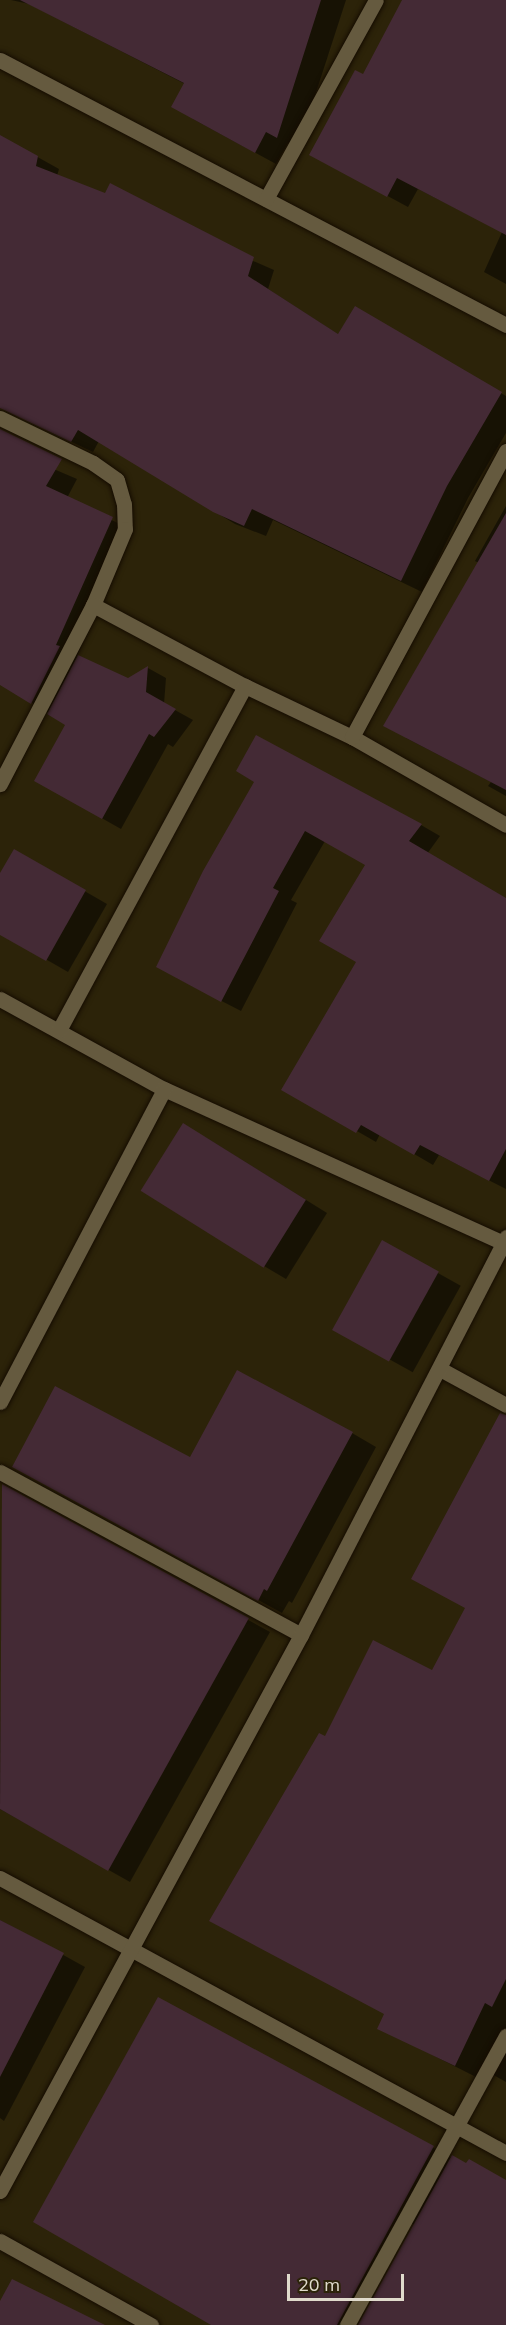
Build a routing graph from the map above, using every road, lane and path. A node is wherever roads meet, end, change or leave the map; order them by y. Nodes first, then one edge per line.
1 (376, 0) edge
2 (0, 60) edge
3 (266, 199) junction
4 (506, 325) edge
5 (0, 418) edge
6 (506, 451) edge
7 (93, 605) junction
8 (245, 686) junction
9 (352, 737) junction
10 (0, 784) edge
11 (506, 825) edge
12 (0, 999) edge
13 (59, 1030) junction
14 (164, 1089) junction
15 (505, 1240) edge
16 (440, 1369) junction
17 (0, 1402) edge
18 (506, 1405) edge
19 (0, 1472) edge
20 (301, 1635) junction
21 (0, 1878) edge
22 (128, 1951) junction
23 (506, 2036) edge
24 (456, 2128) junction
25 (506, 2153) edge
26 (0, 2191) edge
27 (0, 2241) edge
28 (151, 2325) edge
29 (347, 2325) edge

1 - 3 street
2 - 3 street
3 - 4 street
5 - 7 street
6 - 9 street
7 - 8 street
7 - 10 street
8 - 9 street
8 - 13 street
9 - 11 street
12 - 13 street
13 - 14 street
14 - 15 street
14 - 17 street
15 - 16 street
16 - 18 street
16 - 20 street
19 - 20 street
20 - 22 street
21 - 22 street
22 - 24 street
22 - 26 street
23 - 24 street
24 - 25 street
24 - 29 street
27 - 28 street

